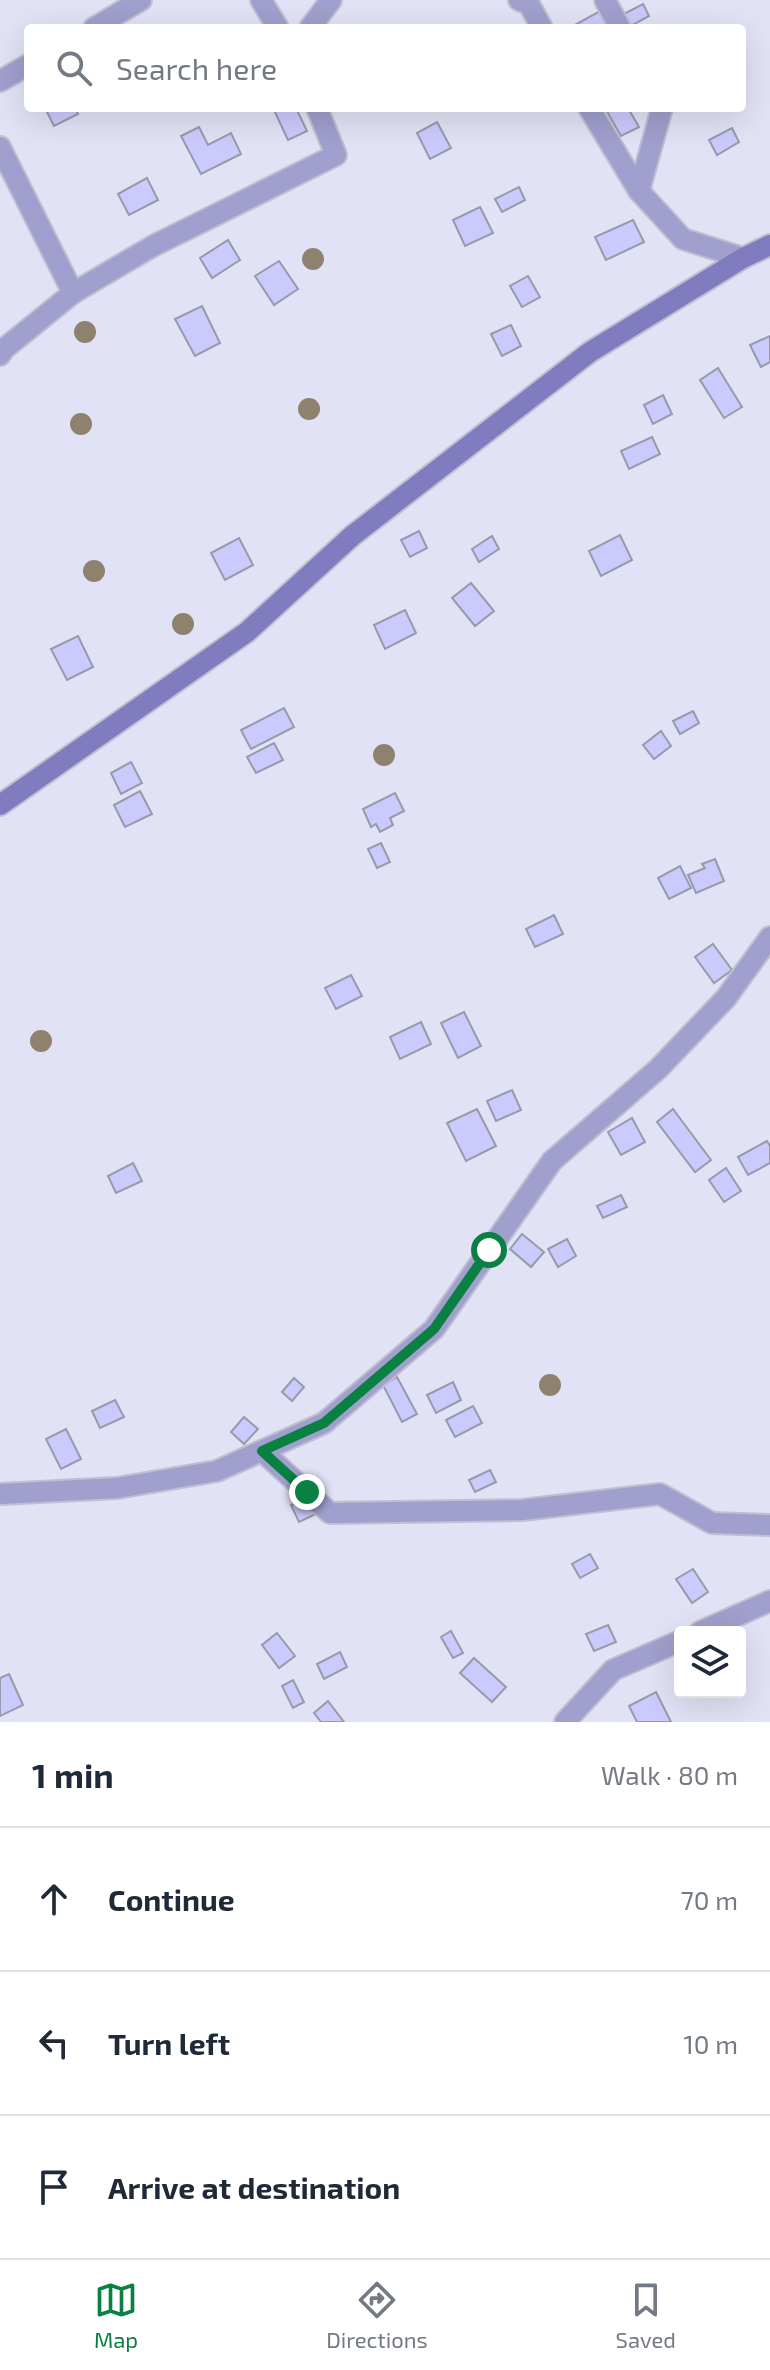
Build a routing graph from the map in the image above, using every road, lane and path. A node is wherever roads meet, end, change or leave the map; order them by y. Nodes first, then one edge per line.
1 (141, 0) edge
2 (261, 0) edge
3 (331, 0) edge
4 (519, 0) edge
5 (605, 0) edge
6 (101, 24) edge
7 (276, 24) edge
8 (313, 24) edge
9 (540, 24) edge
10 (618, 24) edge
11 (24, 67) edge
12 (0, 81) edge
13 (319, 112) edge
14 (591, 112) edge
15 (661, 112) edge
16 (0, 147) edge
17 (639, 191) junction
18 (770, 245) edge
19 (743, 258) junction
20 (73, 293) junction
21 (0, 355) edge
22 (0, 805) edge
23 (770, 937) edge
24 (262, 1451) junction
25 (0, 1494) edge
26 (770, 1525) edge
27 (770, 1601) edge
28 (714, 1626) edge
29 (674, 1644) edge
30 (565, 1722) edge

1 - 6 street
2 - 7 street
3 - 8 street
4 - 9 street
5 - 10 street
11 - 12 street
13 - 20 street
14 - 17 street
15 - 17 street
16 - 20 street
17 - 19 street
18 - 19 street
19 - 22 street
20 - 21 street
23 - 24 street
24 - 25 street
24 - 26 street
27 - 28 street
29 - 30 street

